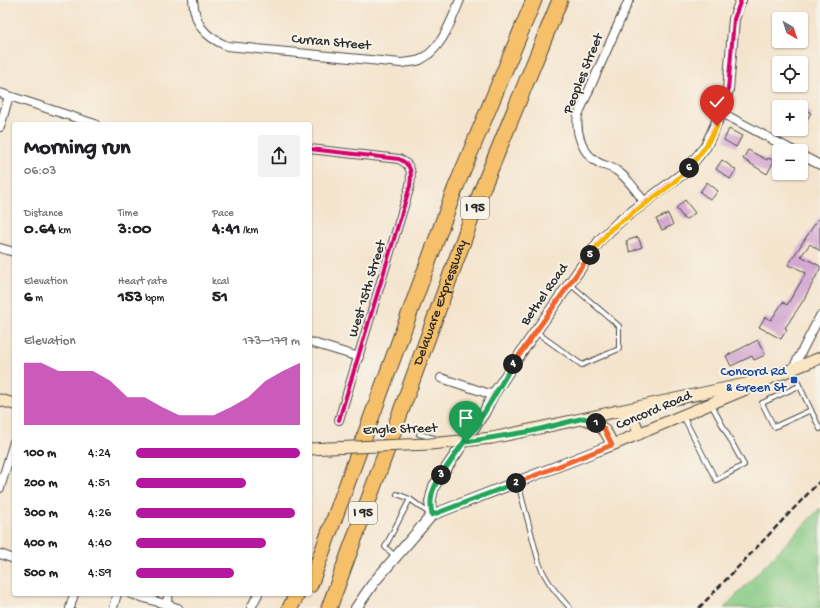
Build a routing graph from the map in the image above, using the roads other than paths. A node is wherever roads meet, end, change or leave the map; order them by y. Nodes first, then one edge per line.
1 (193, 0) edge
2 (460, 0) edge
3 (534, 0) edge
4 (560, 0) edge
5 (629, 0) edge
6 (740, 0) edge
7 (0, 93) edge
8 (9, 96) junction
9 (722, 113) junction
10 (89, 122) edge
11 (0, 127) edge
12 (781, 144) edge
13 (312, 151) edge
14 (808, 159) edge
15 (820, 165) edge
16 (645, 203) junction
17 (0, 248) edge
18 (12, 251) edge
19 (569, 284) junction
20 (820, 316) edge
21 (535, 332) junction
22 (312, 343) edge
23 (359, 357) junction
24 (820, 358) edge
25 (792, 370) junction
26 (441, 378) dead end
27 (769, 379) junction
28 (799, 386) junction
29 (493, 396) junction
30 (0, 400) edge
31 (12, 403) edge
32 (711, 404) junction
33 (810, 410) junction
34 (616, 411) junction
35 (683, 416) junction
36 (584, 418) junction
37 (397, 419) junction
38 (340, 420) dead end
39 (820, 429) edge
40 (419, 434) dead end
41 (640, 434) junction
42 (462, 445) junction
43 (612, 445) junction
44 (12, 449) edge
45 (312, 449) edge
46 (349, 478) junction
47 (518, 482) junction
48 (0, 488) edge
49 (397, 494) dead end
50 (410, 499) junction
51 (432, 515) junction
52 (0, 554) edge
53 (312, 557) edge
54 (396, 557) junction
55 (12, 558) edge
56 (312, 580) edge
57 (73, 596) edge
58 (116, 596) edge
59 (138, 596) edge
60 (168, 596) edge
61 (257, 596) edge
62 (295, 596) edge
63 (306, 596) edge
64 (166, 604) junction
65 (358, 607) edge
66 (70, 608) edge
67 (113, 608) edge
68 (176, 608) edge
69 (252, 608) edge
70 (290, 608) edge
71 (302, 608) edge
72 (329, 608) edge
73 (337, 608) edge
74 (570, 608) edge

1 - 2 street, Curran Street
3 - 46 highway, Delaware Expressway / I 95
4 - 37 highway, Delaware Expressway / I 95
5 - 16 street, Peoples Street
6 - 9 street, Bethel Road
7 - 8 street
8 - 10 street
8 - 11 street
9 - 12 street
9 - 16 street, Bethel Road
13 - 23 street, West 15th Street
14 - 15 street
16 - 19 street, Bethel Road
17 - 18 street
19 - 21 street, Bethel Road
19 - 21 lane
20 - 25 street
21 - 29 street, Bethel Road
22 - 23 street
23 - 38 street, West 15th Street
24 - 25 main road, Concord Road
25 - 27 main road, Concord Road
25 - 28 lane
26 - 29 street
27 - 32 main road, Concord Road
27 - 34 main road, Engle Street
28 - 33 lane
28 - 33 lane
29 - 42 street, Bethel Road
30 - 31 main road
32 - 35 main road, Concord Road
32 - 35 lane
33 - 39 lane
34 - 36 main road, Engle Street
34 - 41 main road
35 - 41 main road, Concord Road
36 - 43 main road
36 - 45 main road, Engle Street, bridge
37 - 72 highway, Delaware Expressway / I 95
37 - 73 highway
40 - 42 lane
41 - 43 main road, Concord Road
42 - 51 street, Bethel Road
43 - 47 street, Concord Road
44 - 48 street
46 - 53 highway
46 - 56 highway, Delaware Expressway / I 95
47 - 51 street, Concord Road
47 - 74 lane
49 - 50 lane
50 - 51 lane
50 - 54 lane
51 - 54 street, Concord Road
52 - 55 street
54 - 65 street, Concord Road
57 - 66 street
58 - 67 street
59 - 64 street
60 - 64 street
61 - 69 street
62 - 70 highway
63 - 71 highway
64 - 68 street

